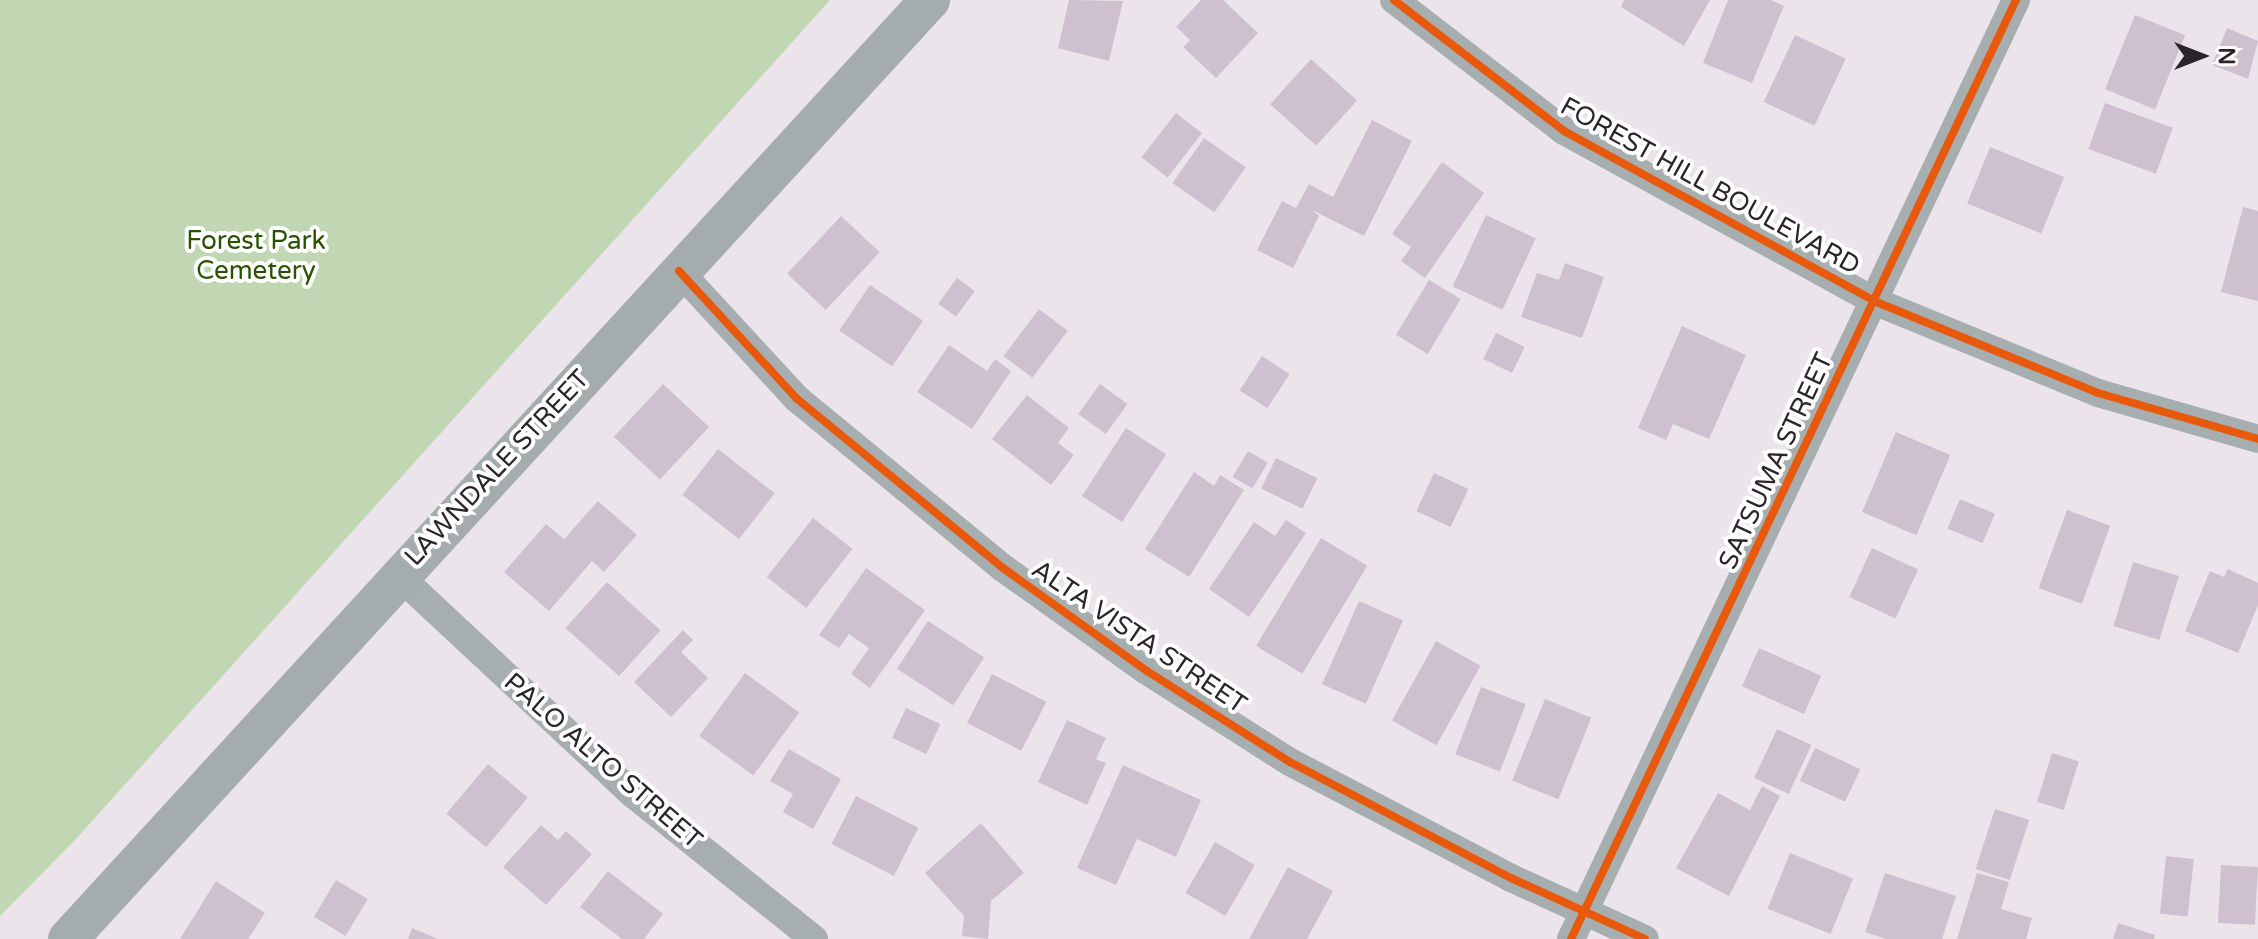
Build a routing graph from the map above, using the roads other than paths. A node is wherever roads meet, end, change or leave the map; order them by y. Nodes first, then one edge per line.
1 (930, 0) edge
2 (1394, 0) edge
3 (2016, 0) edge
4 (679, 271) junction
5 (1874, 301) junction
6 (2258, 439) edge
7 (398, 575) junction
8 (1584, 911) junction
9 (68, 939) edge
10 (814, 939) edge
11 (1571, 939) edge
12 (1645, 939) edge

1 - 4 main road, LAWNDALE STREET
2 - 5 street, FOREST HILL BOULEVARD
3 - 5 street, SATSUMA STREET
4 - 7 main road, LAWNDALE STREET
4 - 8 street, ALTA VISTA STREET
5 - 6 street, FOREST HILL BOULEVARD
5 - 8 street, SATSUMA STREET
7 - 9 main road, LAWNDALE STREET
7 - 10 street, PALO ALTO STREET
8 - 11 street, SATSUMA STREET
8 - 12 street, ALTA VISTA STREET

